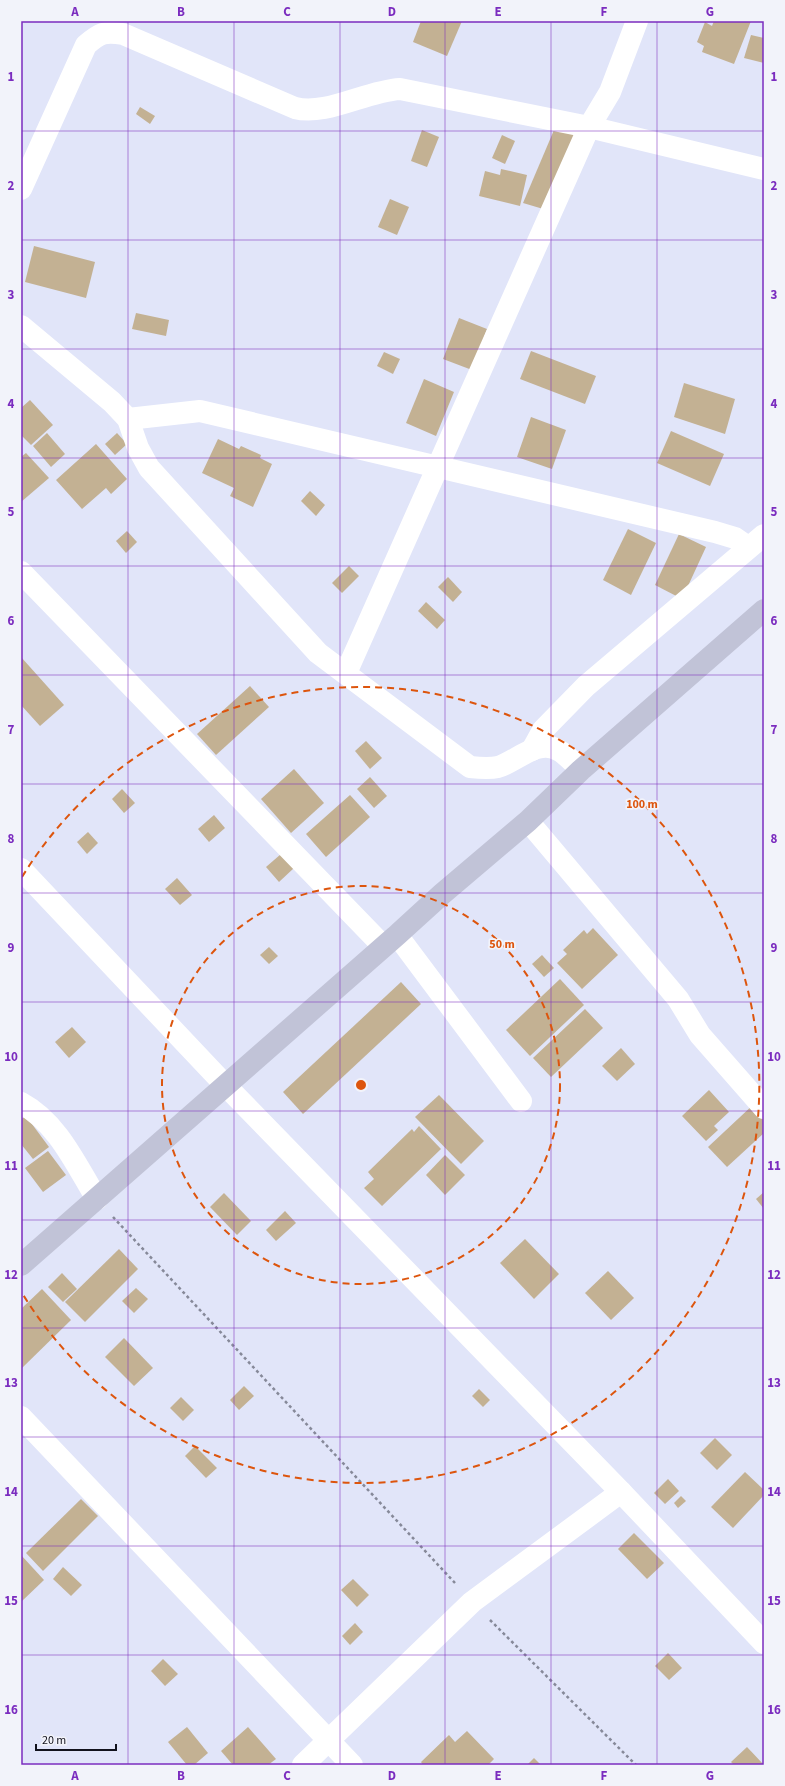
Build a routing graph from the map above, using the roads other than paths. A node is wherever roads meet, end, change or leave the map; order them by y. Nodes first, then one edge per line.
1 (637, 21) edge
2 (589, 127) junction
3 (764, 169) edge
4 (21, 189) edge
5 (21, 326) edge
6 (128, 419) junction
7 (437, 467) junction
8 (756, 541) edge
9 (25, 585) edge
10 (764, 610) edge
11 (346, 673) junction
12 (532, 750) junction
13 (581, 770) junction
14 (528, 821) junction
15 (21, 869) edge
16 (390, 941) junction
17 (226, 1086) junction
18 (520, 1101) dead end
19 (21, 1103) edge
20 (764, 1108) edge
21 (97, 1200) junction
22 (21, 1265) edge
23 (21, 1417) edge
24 (621, 1492) junction
25 (764, 1643) edge
26 (329, 1741) junction
27 (303, 1765) edge
28 (352, 1765) edge

1 - 2 street
2 - 3 street
2 - 4 street
2 - 7 street
5 - 6 street
6 - 7 street
6 - 11 street
7 - 8 street
7 - 11 street
8 - 12 street
9 - 16 street
10 - 13 street
11 - 12 street
12 - 13 street
13 - 14 street
14 - 16 street
14 - 20 street
15 - 17 street
16 - 17 street
16 - 18 street
17 - 21 street
17 - 24 street
19 - 21 street
21 - 22 street
23 - 26 street
24 - 25 street
24 - 26 street
26 - 27 street
26 - 28 street

